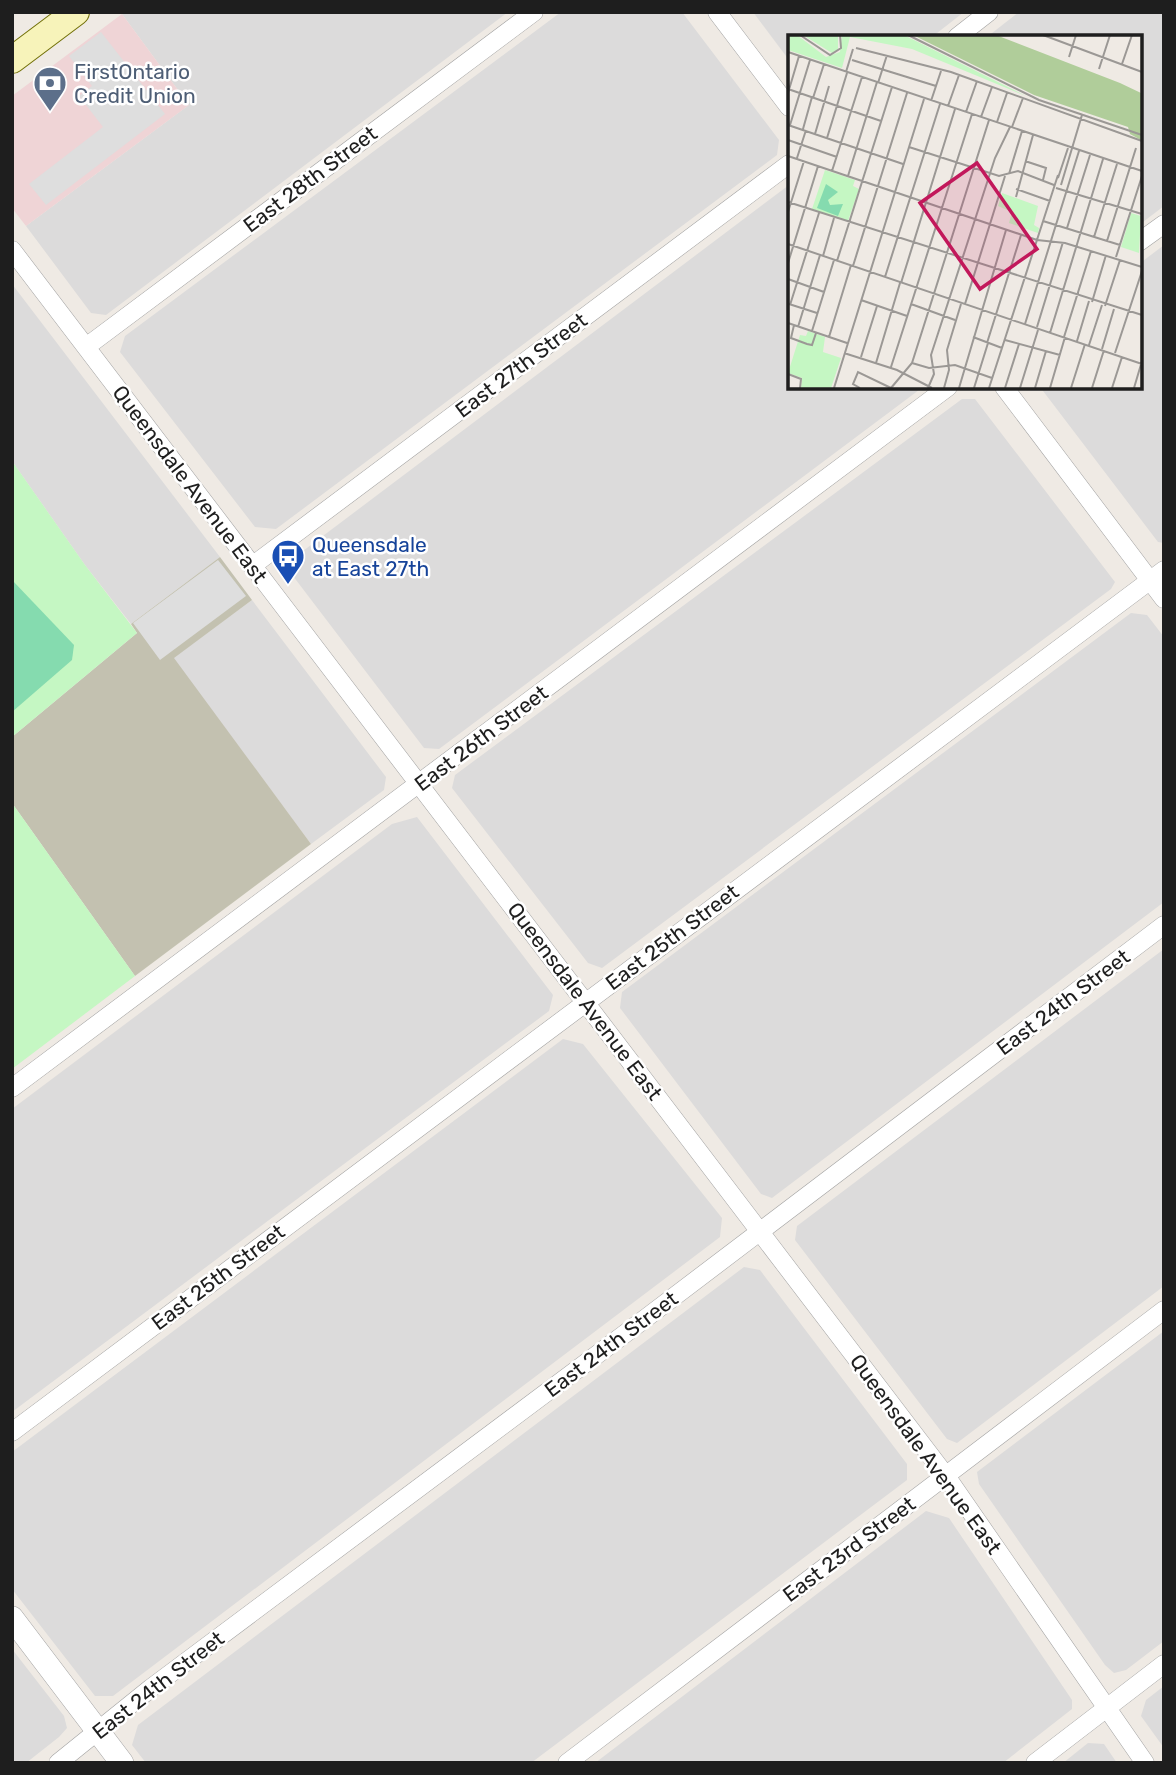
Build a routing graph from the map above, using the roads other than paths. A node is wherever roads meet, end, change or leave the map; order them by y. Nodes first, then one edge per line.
1 (76, 12) edge
2 (534, 12) edge
3 (717, 12) edge
4 (989, 12) edge
5 (960, 35) edge
6 (12, 60) edge
7 (788, 106) edge
8 (788, 165) edge
9 (1164, 224) edge
10 (1141, 241) edge
11 (12, 250) edge
12 (86, 347) junction
13 (947, 388) edge
14 (1005, 388) edge
15 (252, 566) junction
16 (1157, 575) edge
17 (1164, 598) edge
18 (419, 784) junction
19 (1164, 925) edge
20 (586, 1002) junction
21 (12, 1088) edge
22 (760, 1231) junction
23 (1164, 1310) edge
24 (12, 1432) edge
25 (946, 1476) junction
26 (12, 1618) edge
27 (1164, 1664) edge
28 (1106, 1708) junction
29 (99, 1732) junction
30 (58, 1763) edge
31 (122, 1763) edge
32 (566, 1763) edge
33 (1035, 1763) edge
34 (1144, 1763) edge

1 - 6 main road
2 - 12 street, East 28th Street
3 - 7 street
4 - 5 street
8 - 15 street, East 27th Street
9 - 10 street
11 - 12 street, Queensdale Avenue East
12 - 15 street, Queensdale Avenue East
13 - 18 street, East 26th Street
14 - 16 street
15 - 18 street, Queensdale Avenue East
16 - 17 street
16 - 20 street, East 25th Street
18 - 20 street, Queensdale Avenue East
18 - 21 street, East 26th Street
19 - 22 street, East 24th Street
20 - 22 street, Queensdale Avenue East
20 - 24 street, East 25th Street
22 - 25 street, Queensdale Avenue East
22 - 29 street, East 24th Street
23 - 25 street, East 23rd Street
25 - 28 street, Queensdale Avenue East
25 - 32 street, East 23rd Street
26 - 29 street
27 - 28 street
28 - 33 street
28 - 34 street, Queensdale Avenue East
29 - 30 street, East 24th Street
29 - 31 street

